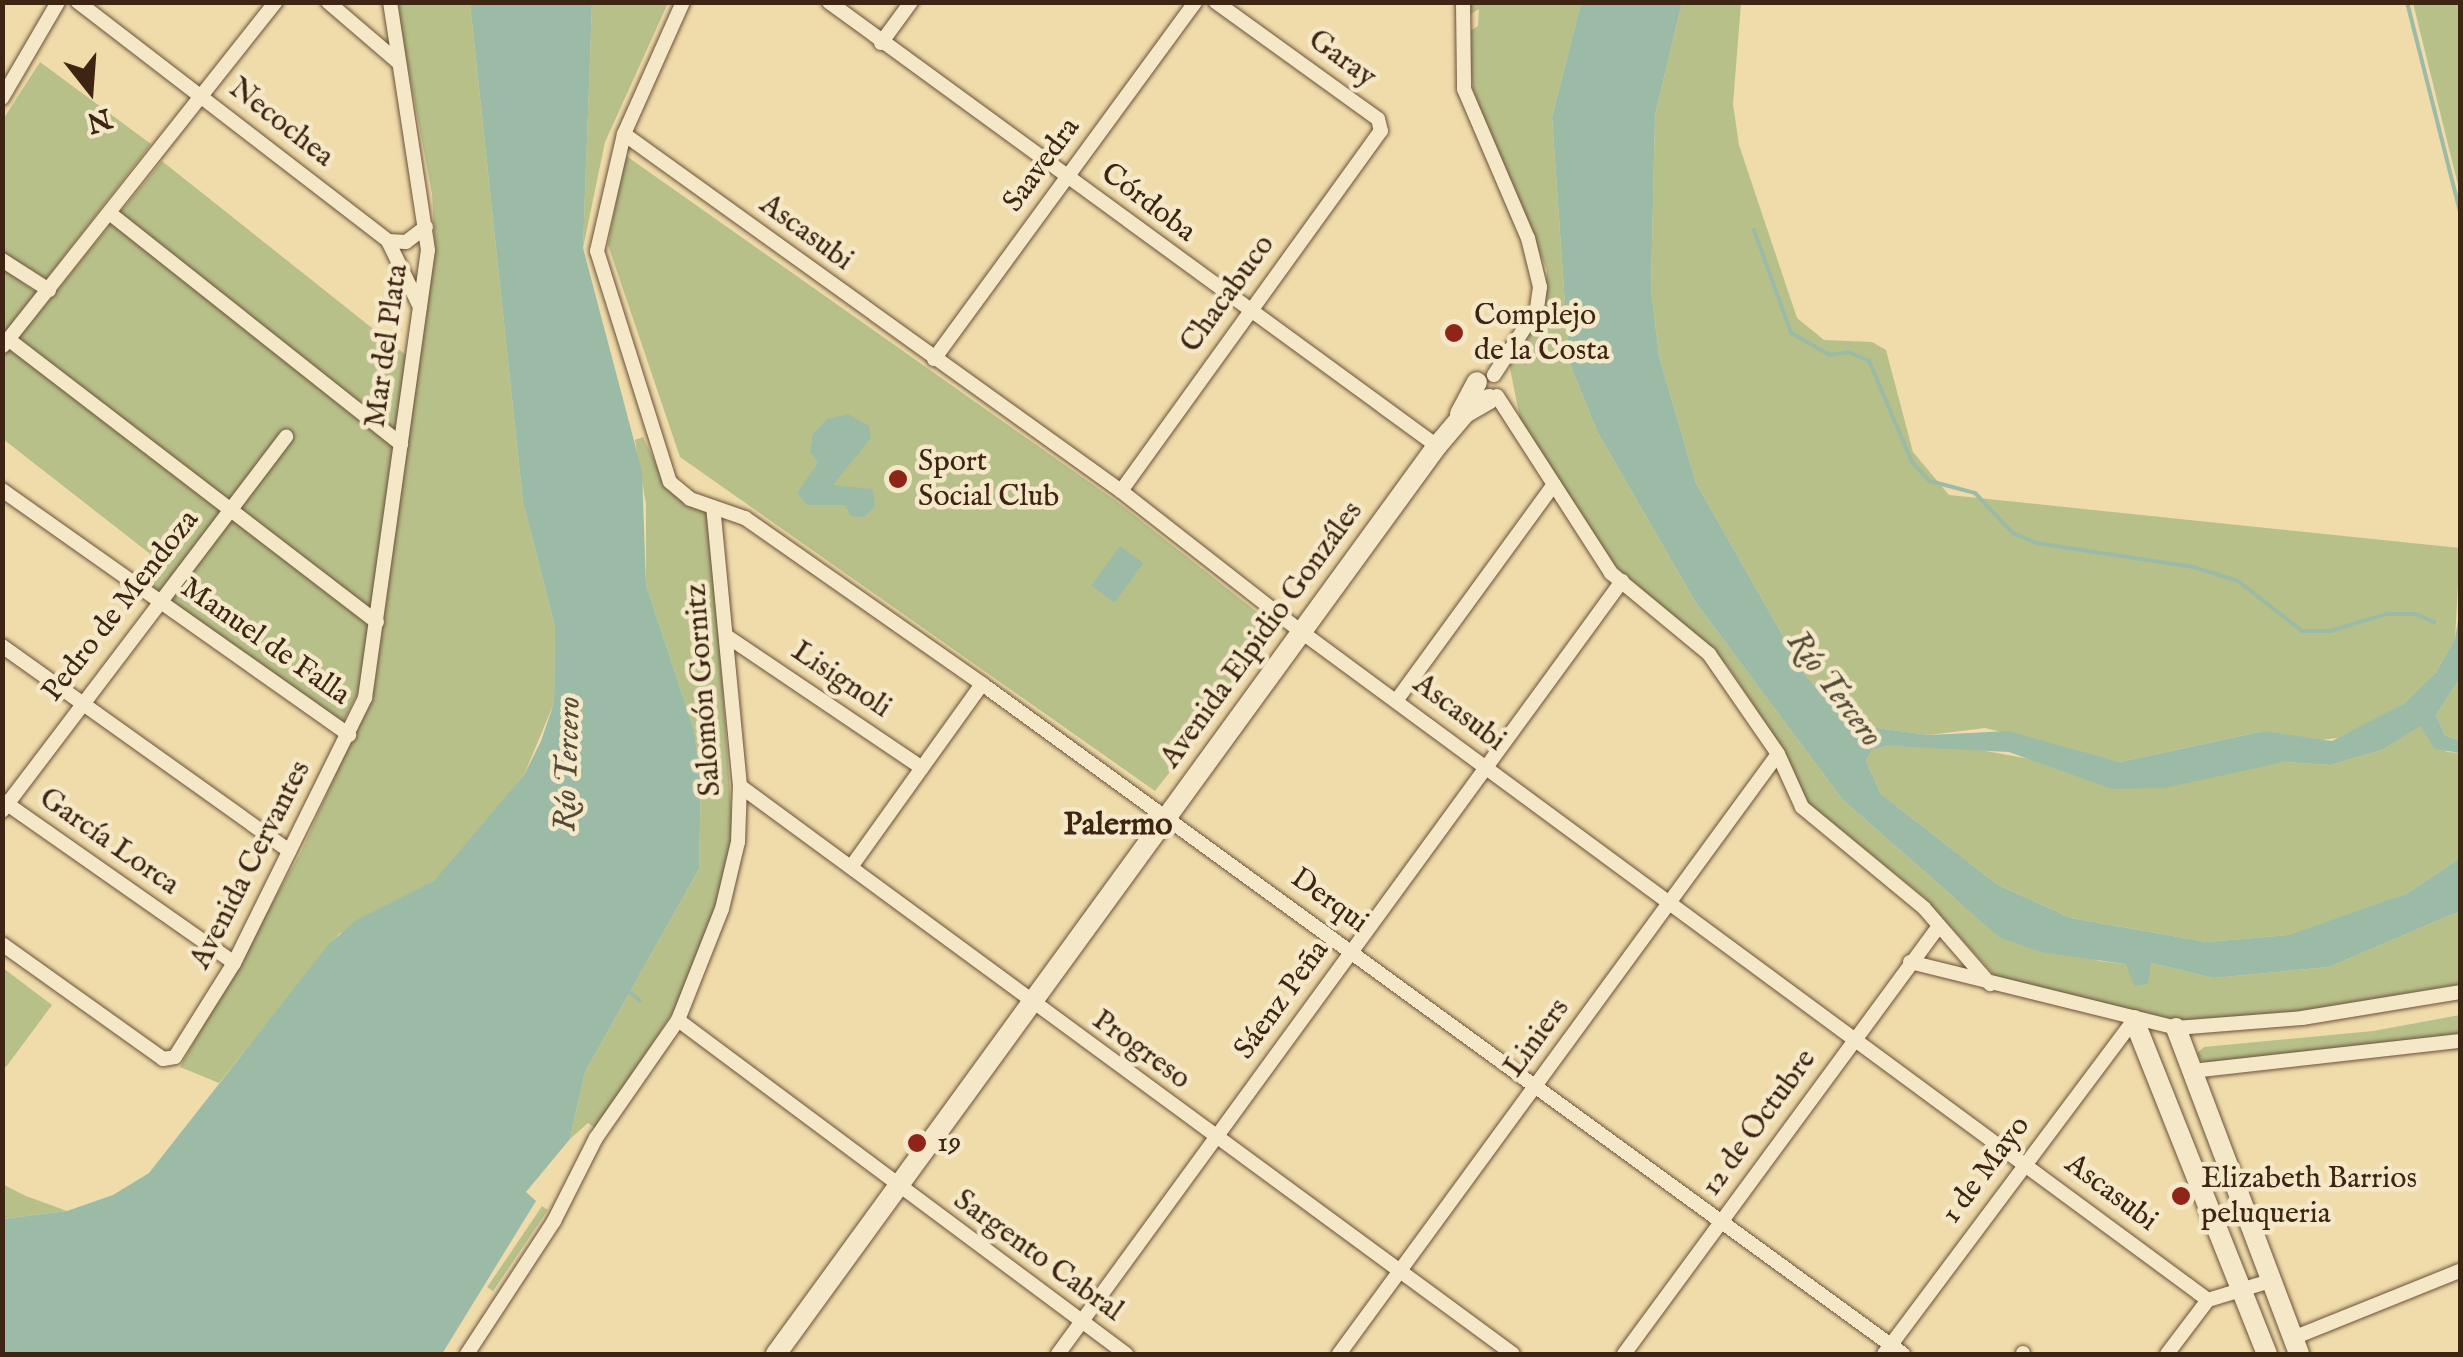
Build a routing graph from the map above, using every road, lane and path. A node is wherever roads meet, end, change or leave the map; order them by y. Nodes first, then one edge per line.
1 (78, 2) edge
2 (276, 2) edge
3 (328, 2) edge
4 (390, 2) edge
5 (683, 2) edge
6 (829, 2) edge
7 (911, 2) edge
8 (1195, 2) edge
9 (1216, 2) edge
10 (1463, 2) edge
11 (54, 4) edge
12 (881, 43) junction
13 (398, 62) junction
14 (203, 97) junction
15 (2, 98) edge
16 (1381, 131) joint
17 (624, 134) junction
18 (1067, 177) junction
19 (112, 216) junction
20 (426, 227) junction
21 (388, 241) junction
22 (2, 260) edge
23 (49, 290) junction
24 (421, 312) junction
25 (1249, 312) junction
26 (6, 343) edge
27 (934, 359) junction
28 (1489, 388) junction
29 (286, 437) dead end
30 (401, 444) junction
31 (1437, 446) junction
32 (1554, 484) junction
33 (2, 490) edge
34 (1122, 491) junction
35 (714, 508) junction
36 (231, 509) junction
37 (1622, 581) junction
38 (158, 600) junction
39 (377, 622) junction
40 (1302, 633) junction
41 (728, 638) junction
42 (2, 646) edge
43 (982, 684) junction
44 (365, 698) joint
45 (1396, 701) junction
46 (82, 702) junction
47 (350, 735) junction
48 (1778, 754) junction
49 (922, 768) junction
50 (1486, 768) junction
51 (740, 786) junction
52 (4, 805) edge
53 (1166, 817) junction
54 (289, 851) junction
55 (851, 867) junction
56 (1670, 904) junction
57 (1940, 926) junction
58 (2, 944) edge
59 (1350, 951) junction
60 (1910, 962) junction
61 (234, 963) junction
62 (1990, 984) junction
63 (2460, 992) edge
64 (1031, 1004) junction
65 (678, 1020) junction
66 (2134, 1020) junction
67 (2176, 1028) junction
68 (1854, 1040) junction
69 (2460, 1041) edge
70 (2192, 1071) junction
71 (1534, 1088) junction
72 (1216, 1139) junction
73 (2025, 1163) junction
74 (898, 1187) junction
75 (1721, 1222) junction
76 (2460, 1271) edge
77 (1399, 1272) junction
78 (2270, 1280) junction
79 (2242, 1291) junction
80 (2208, 1300) junction
81 (1082, 1322) junction
82 (2296, 1346) edge
83 (1892, 1352) edge
84 (467, 1354) edge
85 (776, 1354) edge
86 (1058, 1354) edge
87 (1126, 1354) edge
88 (1338, 1354) edge
89 (1513, 1354) edge
90 (1624, 1354) edge
91 (2167, 1354) edge
92 (2267, 1354) edge

1 - 14 street, Necochea
2 - 14 street
3 - 13 street
4 - 13 street, Mar del Plata
5 - 17 street
6 - 12 street, Córdoba
7 - 12 street
8 - 18 street, Saavedra
9 - 16 street, Garay
10 - 28 street
11 - 15 street
12 - 18 street, Córdoba
13 - 20 street, Mar del Plata
14 - 19 street
14 - 21 street, Necochea
16 - 25 street, Chacabuco
17 - 27 street, Ascasubi
17 - 35 street
18 - 25 street, Córdoba
18 - 27 street, Saavedra
19 - 23 street
19 - 30 street
20 - 21 street
20 - 24 street, Mar del Plata
21 - 24 street, Necochea
22 - 23 street
23 - 26 street
24 - 30 street, Mar del Plata
25 - 31 street, Córdoba
25 - 34 street, Chacabuco
26 - 36 street
27 - 34 street, Ascasubi
28 - 31 main road, Avenida Elpidio Gonzáles
28 - 32 street
29 - 36 street, Pedro de Mendoza
30 - 39 street, Mar del Plata
31 - 40 main road, Avenida Elpidio Gonzáles
32 - 37 street
32 - 45 street
33 - 38 street, Manuel de Falla
34 - 40 street, Ascasubi
35 - 41 street, Salomón Gornitz
35 - 43 street, Derqui
36 - 38 street, Pedro de Mendoza
36 - 39 street
37 - 48 street
37 - 50 street, Sáenz Peña
38 - 46 street, Pedro de Mendoza
38 - 47 street, Manuel de Falla
39 - 44 street, Mar del Plata
40 - 45 street, Ascasubi
40 - 53 main road, Avenida Elpidio Gonzáles
41 - 49 street, Lisignoli
41 - 51 street, Salomón Gornitz
42 - 46 street
43 - 49 street
43 - 53 street, Derqui
44 - 47 street, Avenida Cervantes
45 - 50 street, Ascasubi
46 - 52 street, Pedro de Mendoza
46 - 54 street
47 - 54 street, Avenida Cervantes
48 - 56 street, Liniers
48 - 57 street
49 - 55 street
50 - 56 street, Ascasubi
50 - 59 street, Sáenz Peña
51 - 55 street, Progreso
51 - 65 street, Salomón Gornitz
52 - 61 street, García Lorca
53 - 59 street, Derqui
53 - 64 main road, Avenida Elpidio Gonzáles
54 - 61 street, Avenida Cervantes
55 - 64 street, Progreso
56 - 68 street, Ascasubi
56 - 71 street, Liniers
57 - 60 street, 12 de Octubre
57 - 62 street
58 - 61 street, Avenida Cervantes
59 - 71 street, Derqui
59 - 72 street, Sáenz Peña
60 - 62 street
60 - 68 street, 12 de Octubre
62 - 66 street
63 - 67 street
64 - 72 street, Progreso
64 - 74 main road, Avenida Elpidio Gonzáles
65 - 74 street, Sargento Cabral
65 - 84 street, Salomón Gornitz
66 - 67 street
66 - 73 street, 1 de Mayo
66 - 79 main road
67 - 70 main road
68 - 73 street, Ascasubi
68 - 75 street, 12 de Octubre
69 - 70 street
70 - 78 main road
71 - 75 street, Derqui
71 - 77 street, Liniers
72 - 77 street, Progreso
72 - 81 street, Sáenz Peña
73 - 80 street, Ascasubi
73 - 83 street, 1 de Mayo
74 - 81 street, Sargento Cabral
74 - 85 main road, Avenida Elpidio Gonzáles
75 - 83 street, Derqui
75 - 90 street, 12 de Octubre
76 - 82 street
77 - 88 street, Liniers
77 - 89 street, Progreso
78 - 79 street
78 - 82 main road
79 - 80 street
79 - 92 main road
80 - 91 street
81 - 86 street, Sáenz Peña
81 - 87 street, Sargento Cabral

